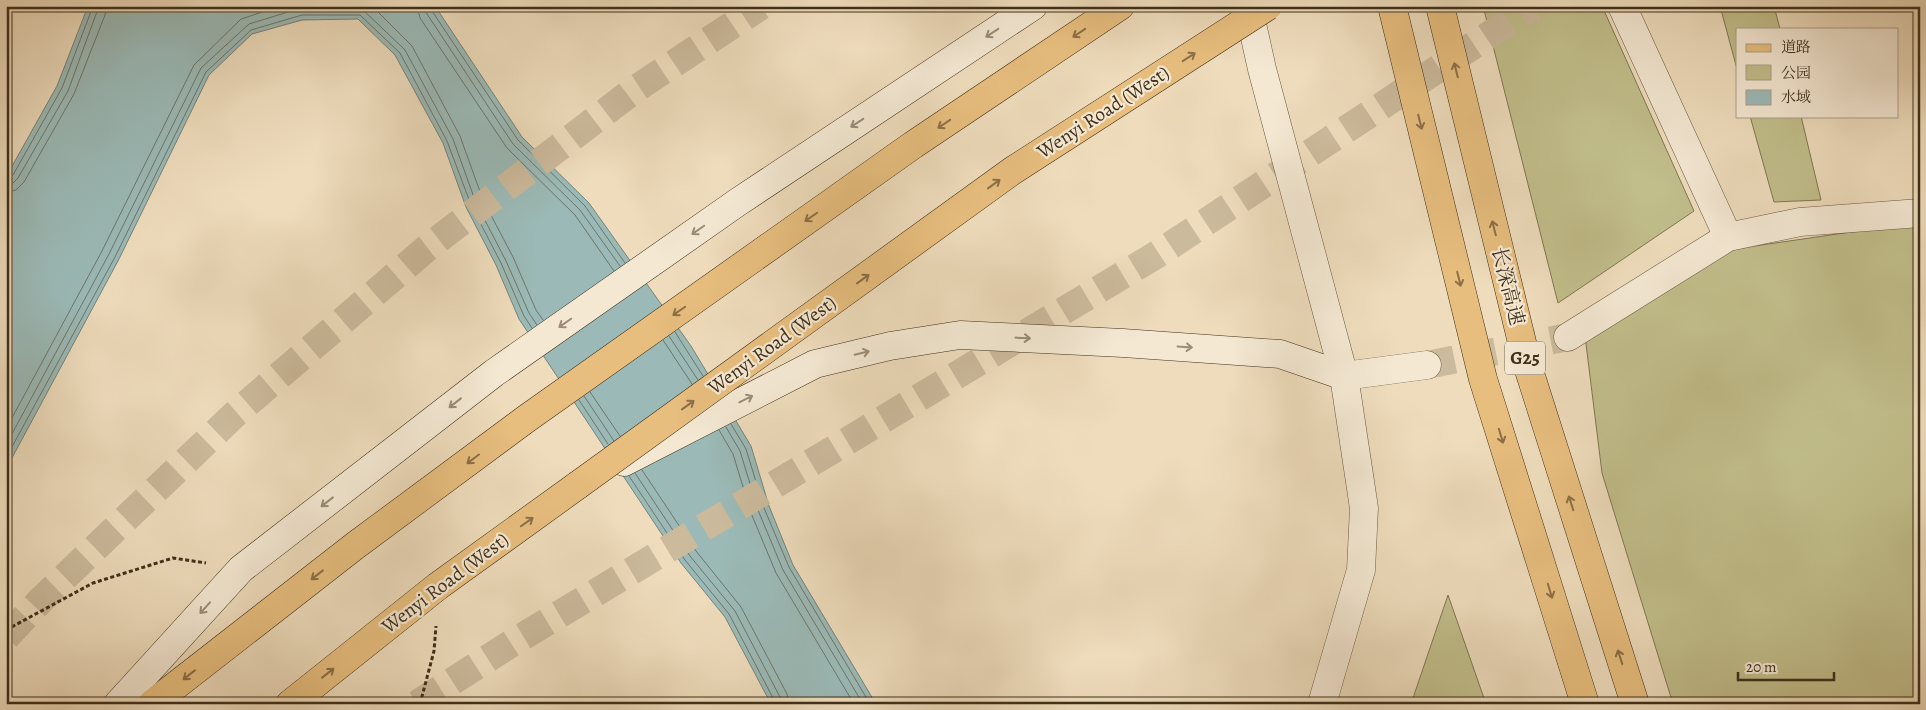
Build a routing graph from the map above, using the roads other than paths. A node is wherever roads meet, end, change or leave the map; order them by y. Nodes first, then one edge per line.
1 (1033, 6) edge
2 (1120, 6) edge
3 (1248, 6) edge
4 (1268, 6) edge
5 (1392, 6) edge
6 (1440, 6) edge
7 (1622, 6) edge
8 (1920, 213) edge
9 (1728, 237) junction
10 (1568, 337) tunnel mouth
11 (1427, 365) tunnel mouth
12 (1344, 376) junction
13 (578, 485) junction
14 (118, 704) edge
15 (152, 704) edge
16 (290, 704) edge
17 (1322, 704) edge
18 (1585, 704) edge
19 (1635, 704) edge

1 -> 14 main road
2 -> 15 main road
3 - 12 main road
13 -> 4 main road, Wenyi Road (West), bridge
5 -> 18 main road, G25
19 -> 6 main road, 长深高速 / G25
7 - 9 main road
8 - 9 main road
9 - 10 main road
11 - 12 main road
13 -> 12 main road, bridge
12 - 17 main road
16 -> 13 main road, Wenyi Road (West)

